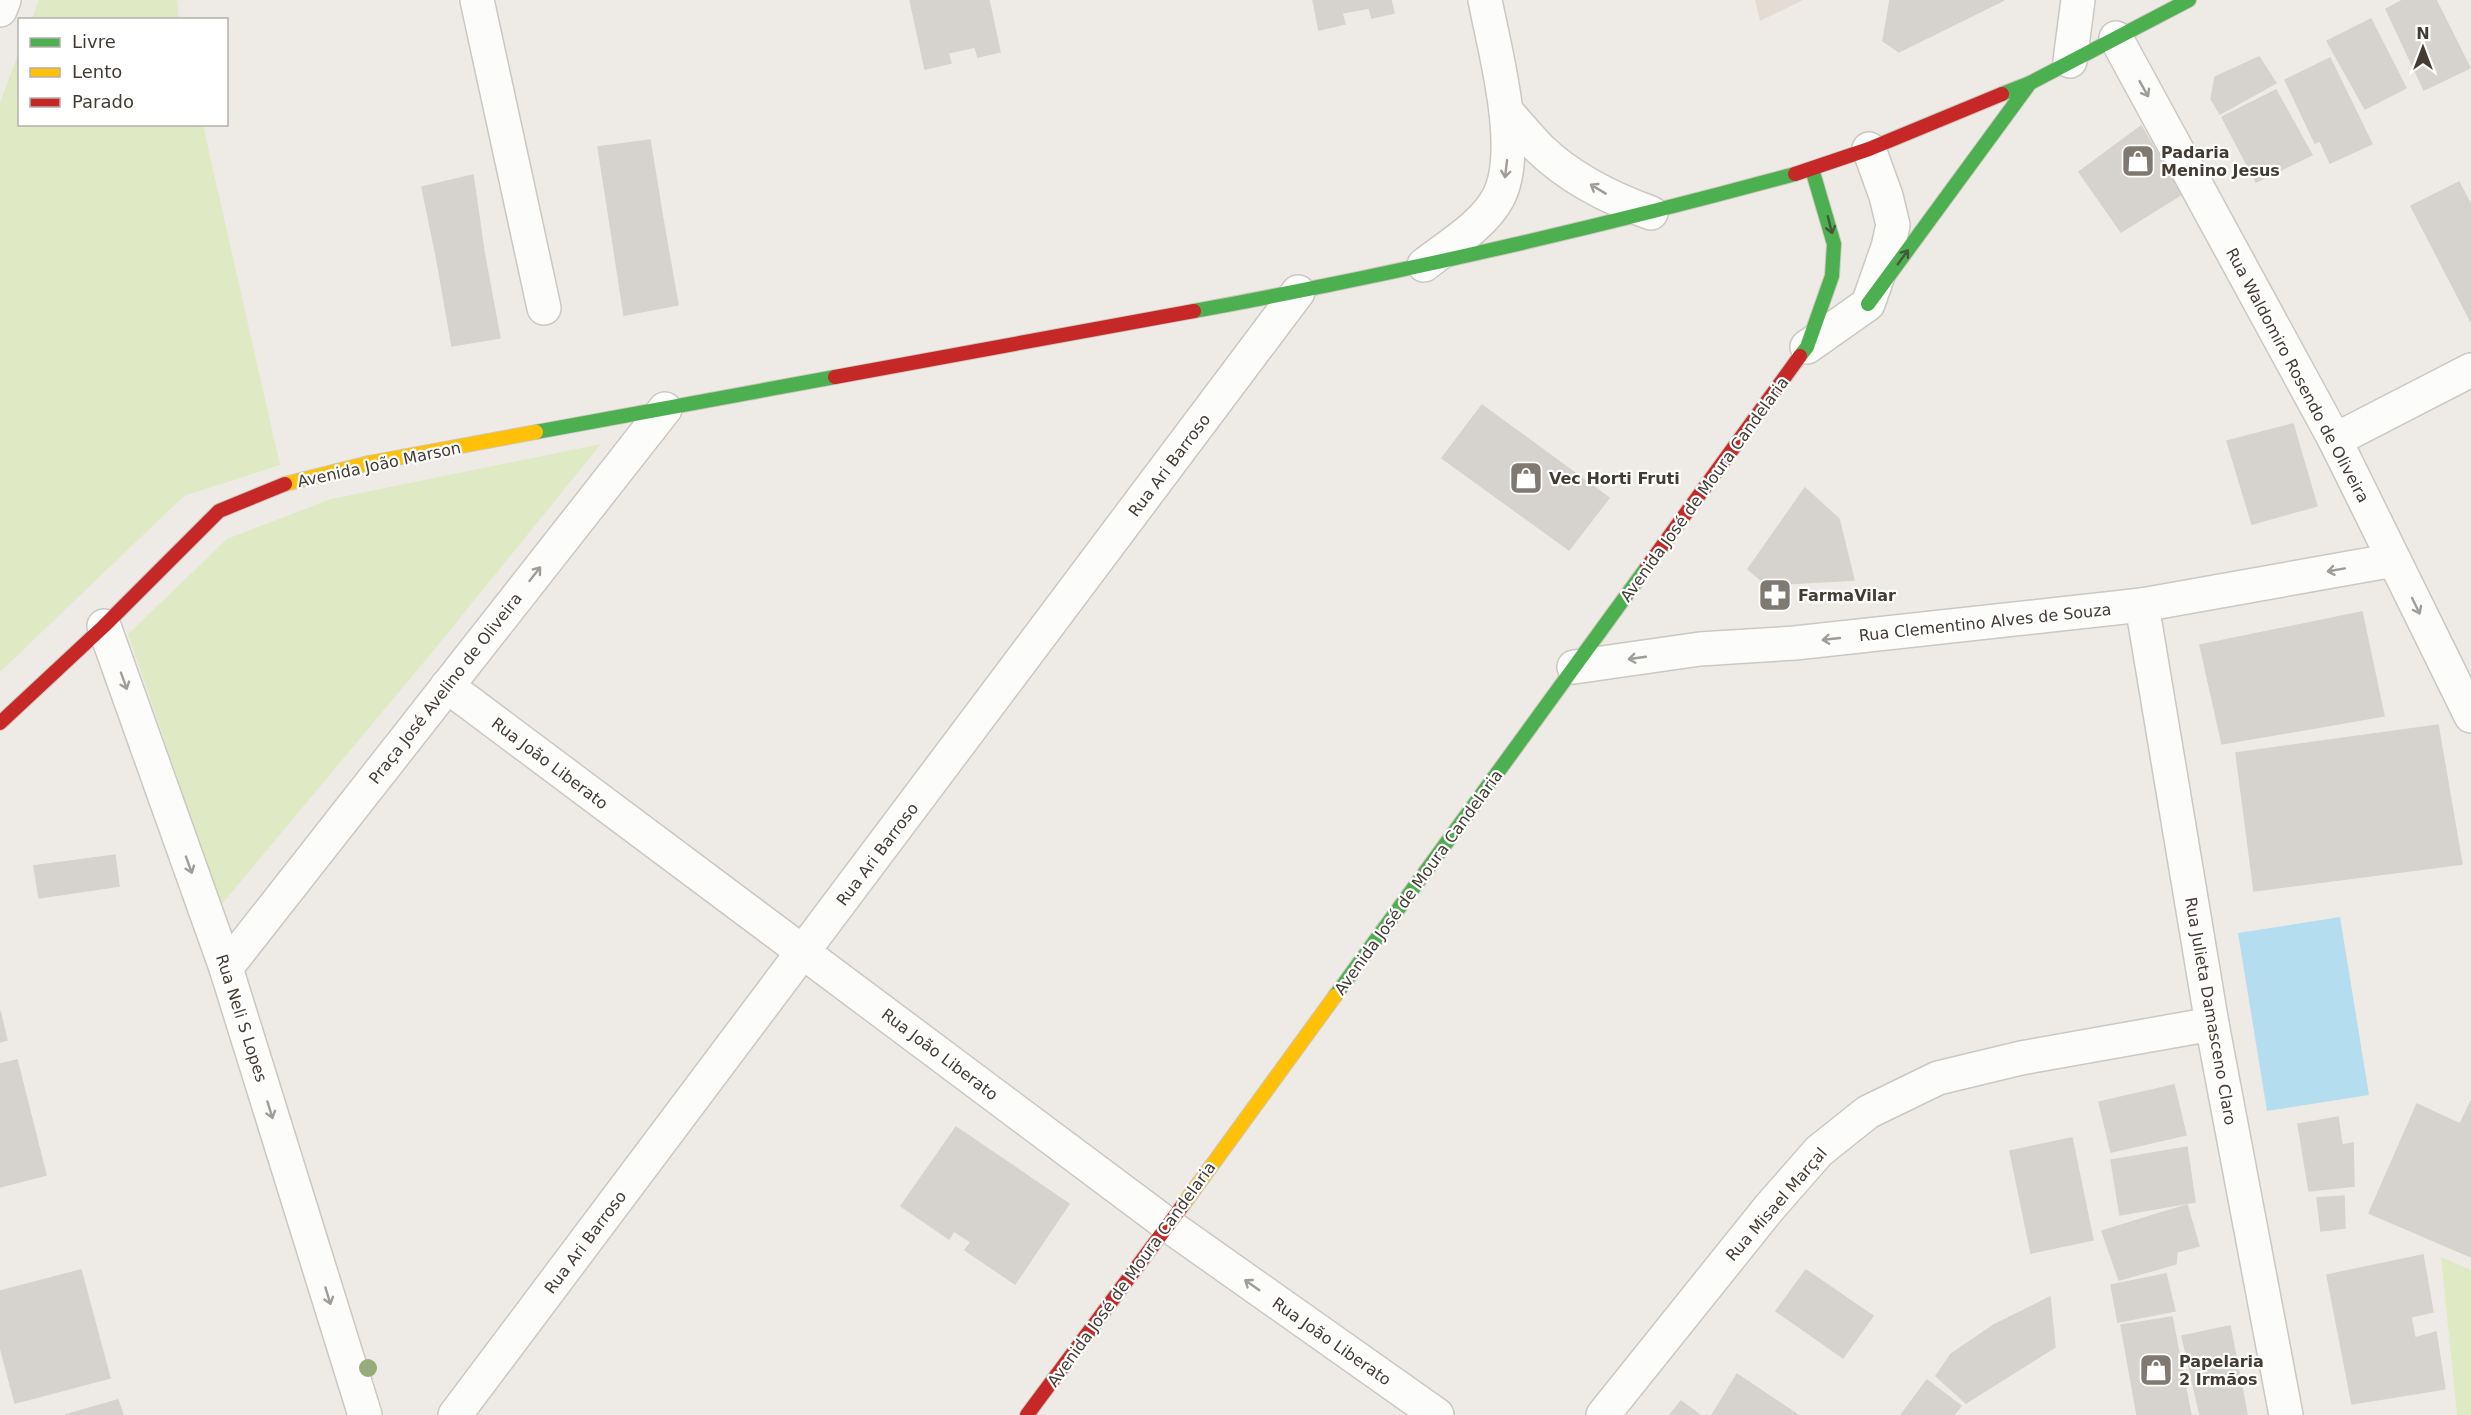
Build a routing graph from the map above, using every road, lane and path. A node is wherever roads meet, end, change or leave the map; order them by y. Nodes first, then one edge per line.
1 (4, 0) edge
2 (477, 0) edge
3 (1485, 0) edge
4 (2078, 0) edge
5 (2189, 0) edge
6 (0, 10) edge
7 (2116, 38) junction
8 (2070, 61) junction
9 (2030, 83) junction
10 (1506, 111) junction
11 (1869, 149) junction
12 (1812, 169) junction
13 (1651, 213) junction
14 (1424, 265) junction
15 (1298, 292) junction
16 (1868, 304) junction
17 (544, 308) dead end
18 (1807, 347) junction
19 (2471, 370) edge
20 (665, 409) junction
21 (2335, 440) junction
22 (2394, 560) junction
23 (2142, 605) junction
24 (104, 626) junction
25 (1574, 667) junction
26 (447, 686) junction
27 (2471, 716) edge
28 (0, 723) edge
29 (804, 951) junction
30 (226, 968) junction
31 (2212, 1024) junction
32 (1168, 1226) junction
33 (365, 1415) edge
34 (455, 1415) edge
35 (1027, 1415) edge
36 (1437, 1415) edge
37 (1603, 1415) edge
38 (2286, 1415) edge

1 - 6 street
2 - 17 street
3 - 10 street
4 - 8 street
5 - 7 main road, Avenida João Marson
7 - 8 main road, Avenida João Marson
7 -> 21 street, Rua Waldomiro Rosendo de Oliveira
8 - 9 main road, Avenida João Marson
9 - 11 main road, Avenida João Marson
16 -> 9 main road
13 -> 10 street
10 -> 14 street
11 - 12 main road, Avenida João Marson
11 - 16 street
12 - 13 main road, Avenida João Marson
12 -> 18 main road, Avenida José de Moura Candelaria
13 - 14 main road, Avenida João Marson
14 - 15 main road, Avenida João Marson
15 - 20 main road, Avenida João Marson
15 - 29 street, Rua Ari Barroso
16 - 18 street, Avenida José de Moura Candelaria
18 - 25 main road, Avenida José de Moura Candelaria
19 - 21 street
20 - 24 main road, Avenida João Marson
26 -> 20 street, Praça José Avelino de Oliveira
21 - 22 street, Rua Waldomiro Rosendo de Oliveira
22 -> 23 street, Rua Clementino Alves de Souza
22 -> 27 street, Rua Waldomiro Rosendo de Oliveira
23 -> 25 street, Rua Clementino Alves de Souza
23 - 31 street, Rua Julieta Damasceno Claro
24 - 28 main road, Avenida João Marson
24 -> 30 street, Rua Neli S Lopes
25 - 32 main road, Avenida José de Moura Candelaria
26 - 29 street, Rua João Liberato
26 - 30 street, Praça José Avelino de Oliveira
29 - 32 street, Rua João Liberato
29 - 34 street, Rua Ari Barroso
30 -> 33 street, Rua Neli S Lopes
31 - 37 street, Rua Misael Marçal
31 - 38 street, Rua Julieta Damasceno Claro
32 - 35 main road, Avenida José de Moura Candelaria
36 -> 32 street, Rua João Liberato

